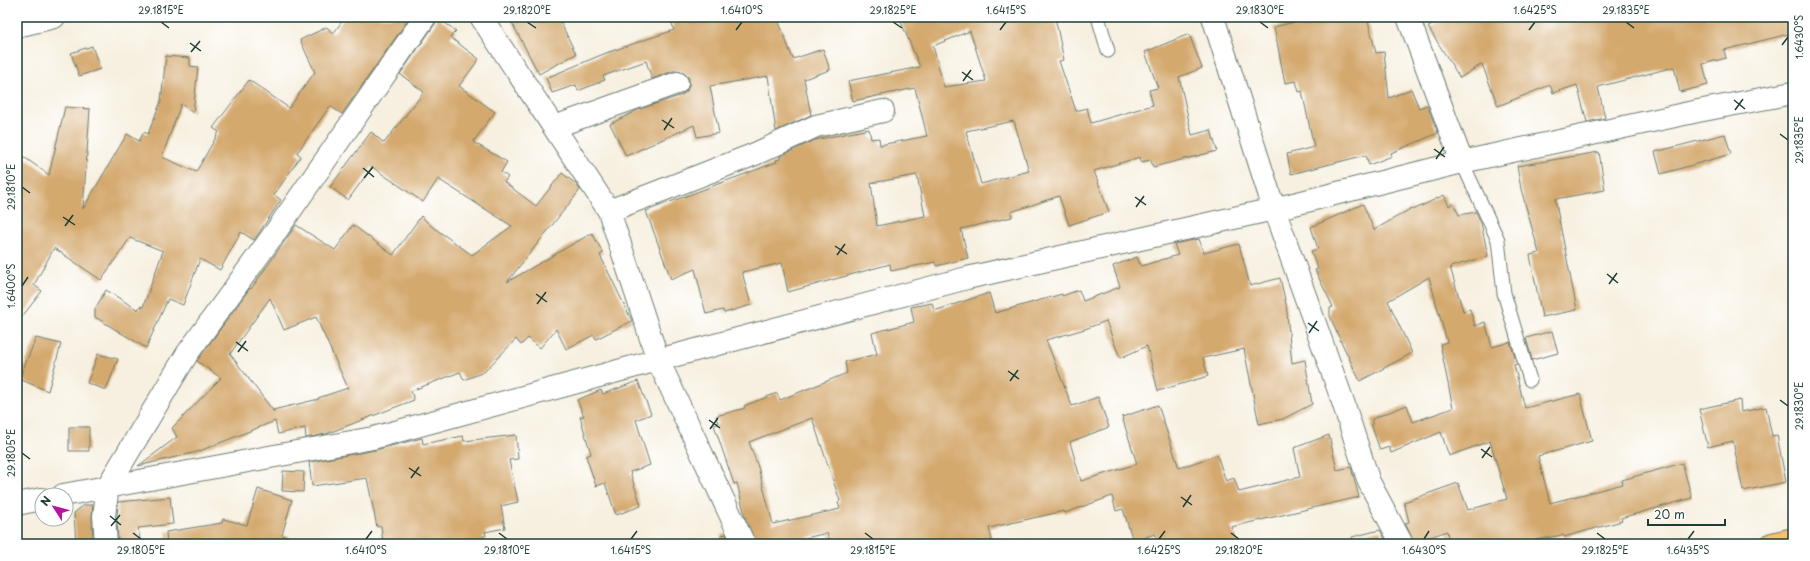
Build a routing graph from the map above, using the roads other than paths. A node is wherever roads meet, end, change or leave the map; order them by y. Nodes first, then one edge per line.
1 (54, 17) edge
2 (425, 17) edge
3 (481, 17) edge
4 (1098, 17) edge
5 (1213, 17) edge
6 (1408, 17) edge
7 (17, 26) edge
8 (1108, 51) dead end
9 (677, 83) dead end
10 (1793, 93) edge
11 (882, 111) dead end
12 (554, 127) junction
13 (1462, 162) junction
14 (1274, 209) junction
15 (609, 211) junction
16 (658, 360) junction
17 (1530, 380) dead end
18 (108, 486) junction
19 (74, 493) edge
20 (34, 501) edge
21 (17, 504) edge
22 (1793, 539) edge
23 (106, 544) edge
24 (744, 544) edge
25 (1402, 544) edge
26 (1772, 544) edge

1 - 7 street
2 - 18 street
3 - 12 street
4 - 8 lane
5 - 14 street
6 - 13 street
9 - 12 street
10 - 13 street
11 - 15 street
12 - 15 street
13 - 14 street
13 - 17 lane
14 - 16 street
14 - 25 street
15 - 16 street
16 - 18 street
16 - 24 street
18 - 19 street
18 - 23 street
20 - 21 street
22 - 26 highway

